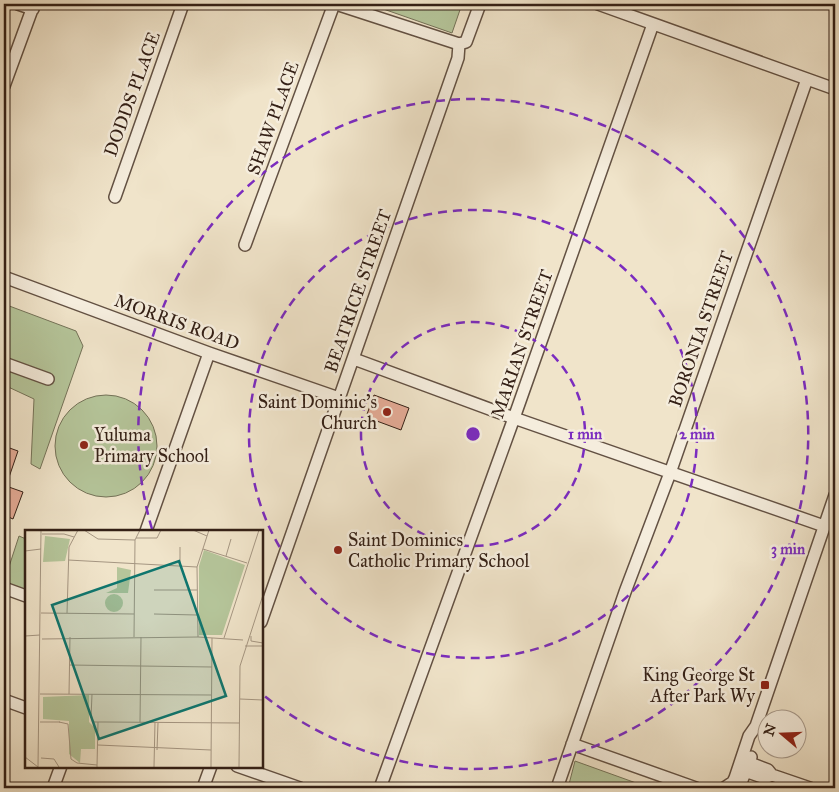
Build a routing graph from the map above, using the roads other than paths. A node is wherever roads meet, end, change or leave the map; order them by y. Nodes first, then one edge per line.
1 (18, 4) edge
2 (183, 4) edge
3 (335, 4) edge
4 (480, 4) edge
5 (598, 4) edge
6 (34, 6) edge
7 (653, 24) junction
8 (459, 44) junction
9 (807, 79) junction
10 (4, 86) edge
11 (835, 89) edge
12 (115, 197) dead end
13 (245, 245) dead end
14 (4, 277) edge
15 (209, 353) junction
16 (354, 359) junction
17 (4, 364) edge
18 (48, 379) dead end
19 (338, 398) junction
20 (514, 418) junction
21 (670, 473) junction
22 (835, 495) edge
23 (824, 526) junction
24 (146, 530) edge
25 (4, 588) edge
26 (25, 596) edge
27 (262, 619) edge
28 (4, 700) edge
29 (25, 708) edge
30 (572, 744) junction
31 (744, 766) junction
32 (60, 767) edge
33 (211, 767) edge
34 (240, 767) edge
35 (53, 788) edge
36 (203, 788) edge
37 (300, 788) edge
38 (380, 788) edge
39 (557, 788) edge
40 (696, 788) edge
41 (724, 788) edge
42 (739, 788) edge
43 (810, 788) edge

1 - 6 street
2 - 12 street, DODDS PLACE
3 - 8 street
3 - 13 street, SHAW PLACE
4 - 8 street, BEATRICE STREET
5 - 7 street
6 - 10 street
7 - 9 street
7 - 20 street, MARIAN STREET
8 - 16 street, BEATRICE STREET
9 - 11 street
9 - 21 street, BORONIA STREET
14 - 15 street, MORRIS ROAD
15 - 19 street, MORRIS ROAD
15 - 24 street
16 - 19 street, BEATRICE STREET
16 - 20 street
17 - 18 street
19 - 27 street, BEATRICE STREET
20 - 21 street
20 - 38 street, MARIAN STREET
21 - 23 street
21 - 30 street, BORONIA STREET
22 - 23 street
23 - 31 street
25 - 26 street
28 - 29 street
30 - 39 street, BORONIA STREET
30 - 40 street
31 - 41 street
31 - 42 street
31 - 43 street
32 - 35 street
33 - 36 street
34 - 37 street

